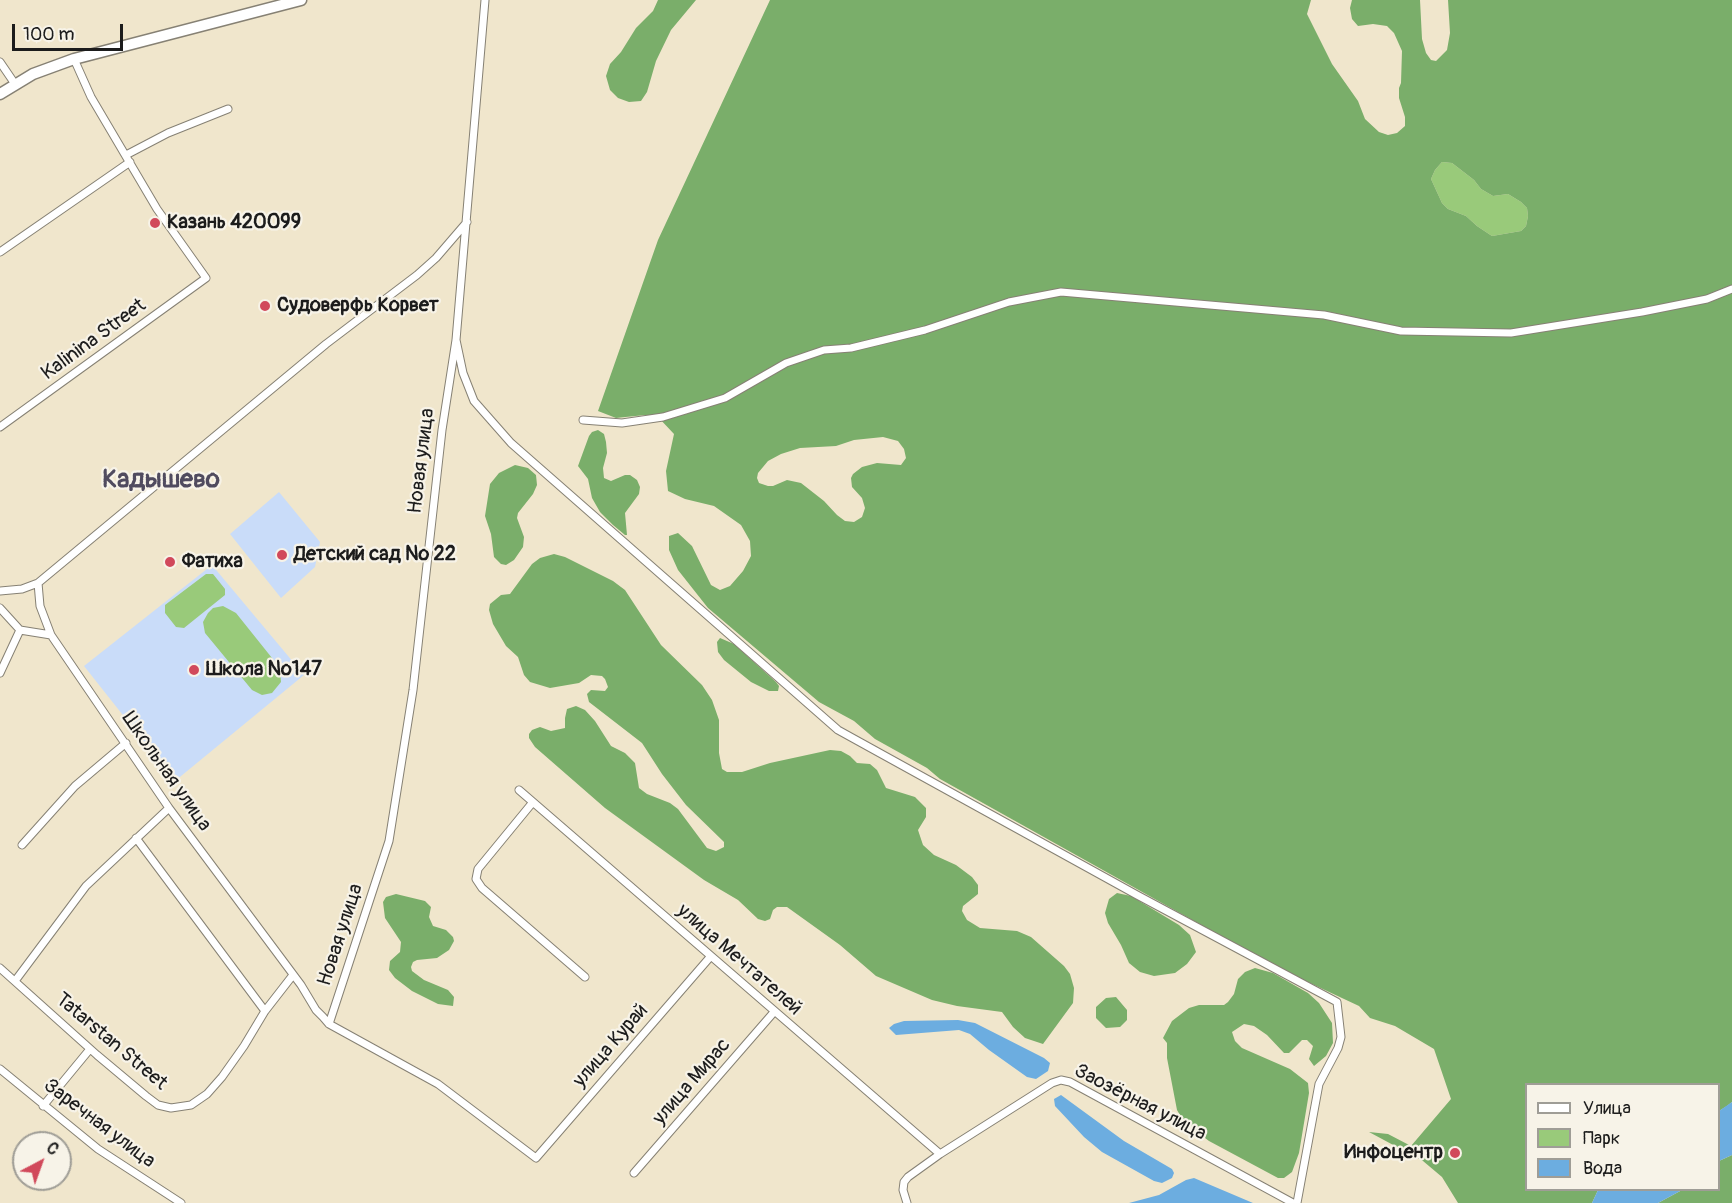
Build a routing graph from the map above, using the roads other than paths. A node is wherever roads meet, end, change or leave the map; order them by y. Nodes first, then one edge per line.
1 (301, 0) edge
2 (485, 0) edge
3 (74, 59) junction
4 (0, 62) edge
5 (15, 84) junction
6 (0, 94) edge
7 (228, 109) dead end
8 (128, 159) junction
9 (467, 222) junction
10 (0, 252) edge
11 (1732, 289) edge
12 (456, 340) junction
13 (583, 420) dead end
14 (0, 427) edge
15 (38, 583) junction
16 (0, 591) edge
17 (0, 609) edge
18 (20, 630) junction
19 (51, 634) junction
20 (0, 672) edge
21 (126, 743) junction
22 (519, 790) dead end
23 (533, 802) junction
24 (169, 808) junction
25 (136, 838) junction
26 (22, 845) dead end
27 (711, 956) junction
28 (0, 968) edge
29 (293, 975) junction
30 (585, 977) dead end
31 (15, 981) junction
32 (265, 1011) junction
33 (774, 1012) junction
34 (329, 1024) junction
35 (90, 1049) junction
36 (0, 1069) edge
37 (43, 1106) junction
38 (940, 1154) junction
39 (634, 1173) dead end
40 (181, 1203) edge
41 (907, 1203) edge
42 (1295, 1203) edge

1 - 3 main road
2 - 9 street, Новая улица
3 - 5 main road
3 - 8 street
4 - 5 street
5 - 6 main road
7 - 8 street
8 - 10 street
8 - 14 street, Kalinina Street
9 - 12 street, Новая улица
9 - 15 street
11 - 13 street
12 - 34 street, Новая улица
12 - 42 street
15 - 16 street
15 - 19 street, Школьная улица
17 - 18 street
18 - 19 street
18 - 20 street
19 - 21 street, Школьная улица
21 - 24 street, Школьная улица
21 - 26 street
22 - 23 street, улица Мечтателей
23 - 27 street, улица Мечтателей
23 - 30 street
24 - 25 street
24 - 29 street, Школьная улица
25 - 31 street
25 - 32 street
27 - 33 street, улица Мечтателей
27 - 34 street, улица Курай
28 - 31 street, Tatarstan Street
29 - 32 street, Tatarstan Street
29 - 34 street, Школьная улица
31 - 35 street, Tatarstan Street
32 - 35 street, Tatarstan Street
33 - 38 street, улица Мечтателей
33 - 39 street, улица Мирас
35 - 37 street
36 - 37 street, Заречная улица
37 - 40 street, Заречная улица
38 - 41 street, Заозёрная улица
38 - 42 street, Заозёрная улица

